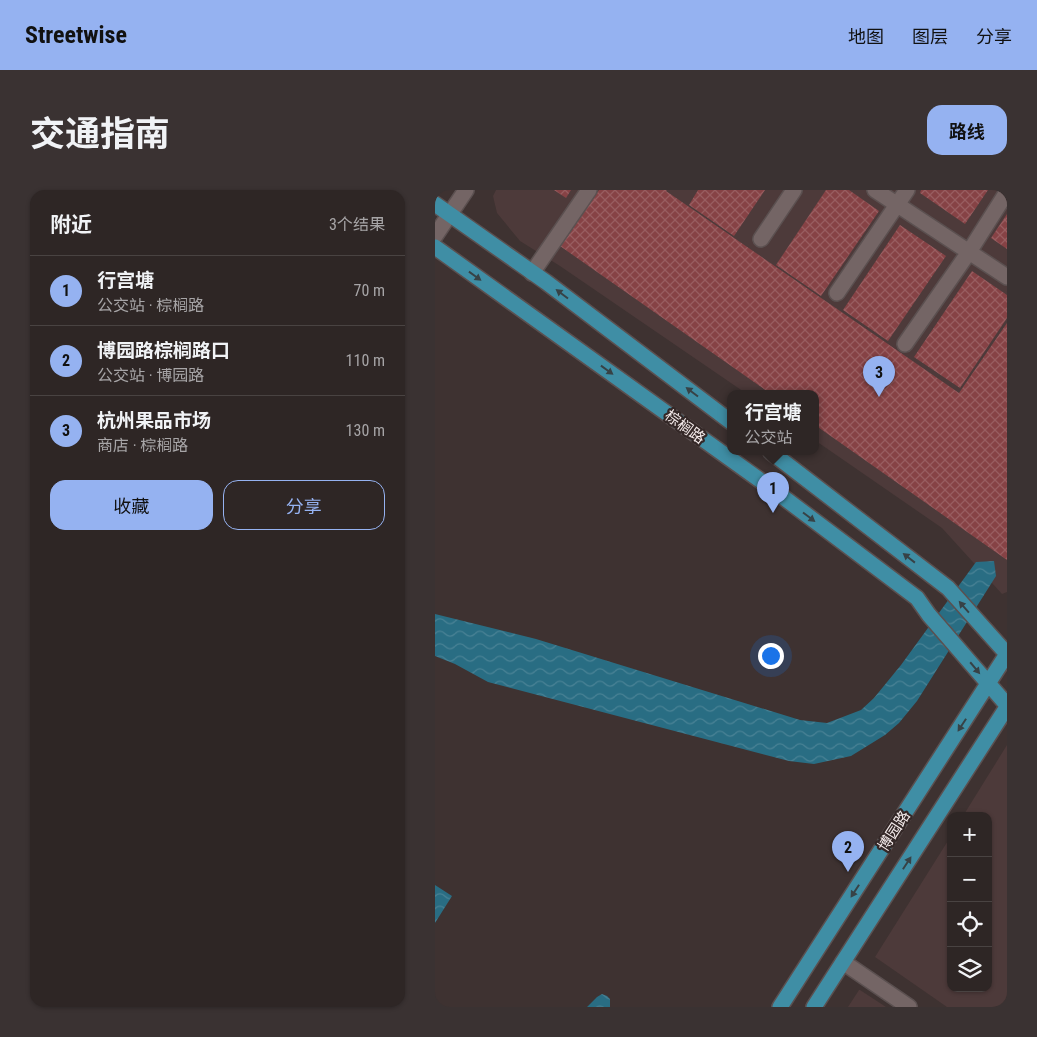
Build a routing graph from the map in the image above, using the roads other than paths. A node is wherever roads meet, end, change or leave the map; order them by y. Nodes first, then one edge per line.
1 (466, 190) edge
2 (589, 190) edge
3 (794, 190) edge
4 (875, 190) edge
5 (907, 190) edge
6 (1007, 192) edge
7 (435, 204) edge
8 (897, 204) junction
9 (450, 214) junction
10 (435, 236) edge
11 (761, 239) dead end
12 (435, 247) edge
13 (969, 252) junction
14 (533, 273) junction
15 (1007, 277) edge
16 (837, 293) dead end
17 (905, 344) dead end
18 (727, 419) edge
19 (775, 455) edge
20 (1007, 654) edge
21 (989, 684) junction
22 (1007, 706) edge
23 (843, 962) junction
24 (780, 1007) edge
25 (814, 1007) edge
26 (909, 1007) edge

1 - 9 street
2 - 14 street
3 - 11 street
4 - 8 street
5 - 8 street
6 - 13 street
7 - 9 main road, 棕榈路
8 - 13 street
8 - 16 street
9 - 10 street
9 - 14 main road, 棕榈路
12 -> 21 main road, 棕榈路
13 - 15 street
13 - 17 street
18 -> 14 main road, 棕榈路
20 -> 19 main road
20 - 21 main road, 博园路
21 - 22 main road, 棕榈路
21 -> 24 main road, 博园路
23 -> 22 main road, 博园路
23 - 25 main road, 博园路
23 - 26 street

